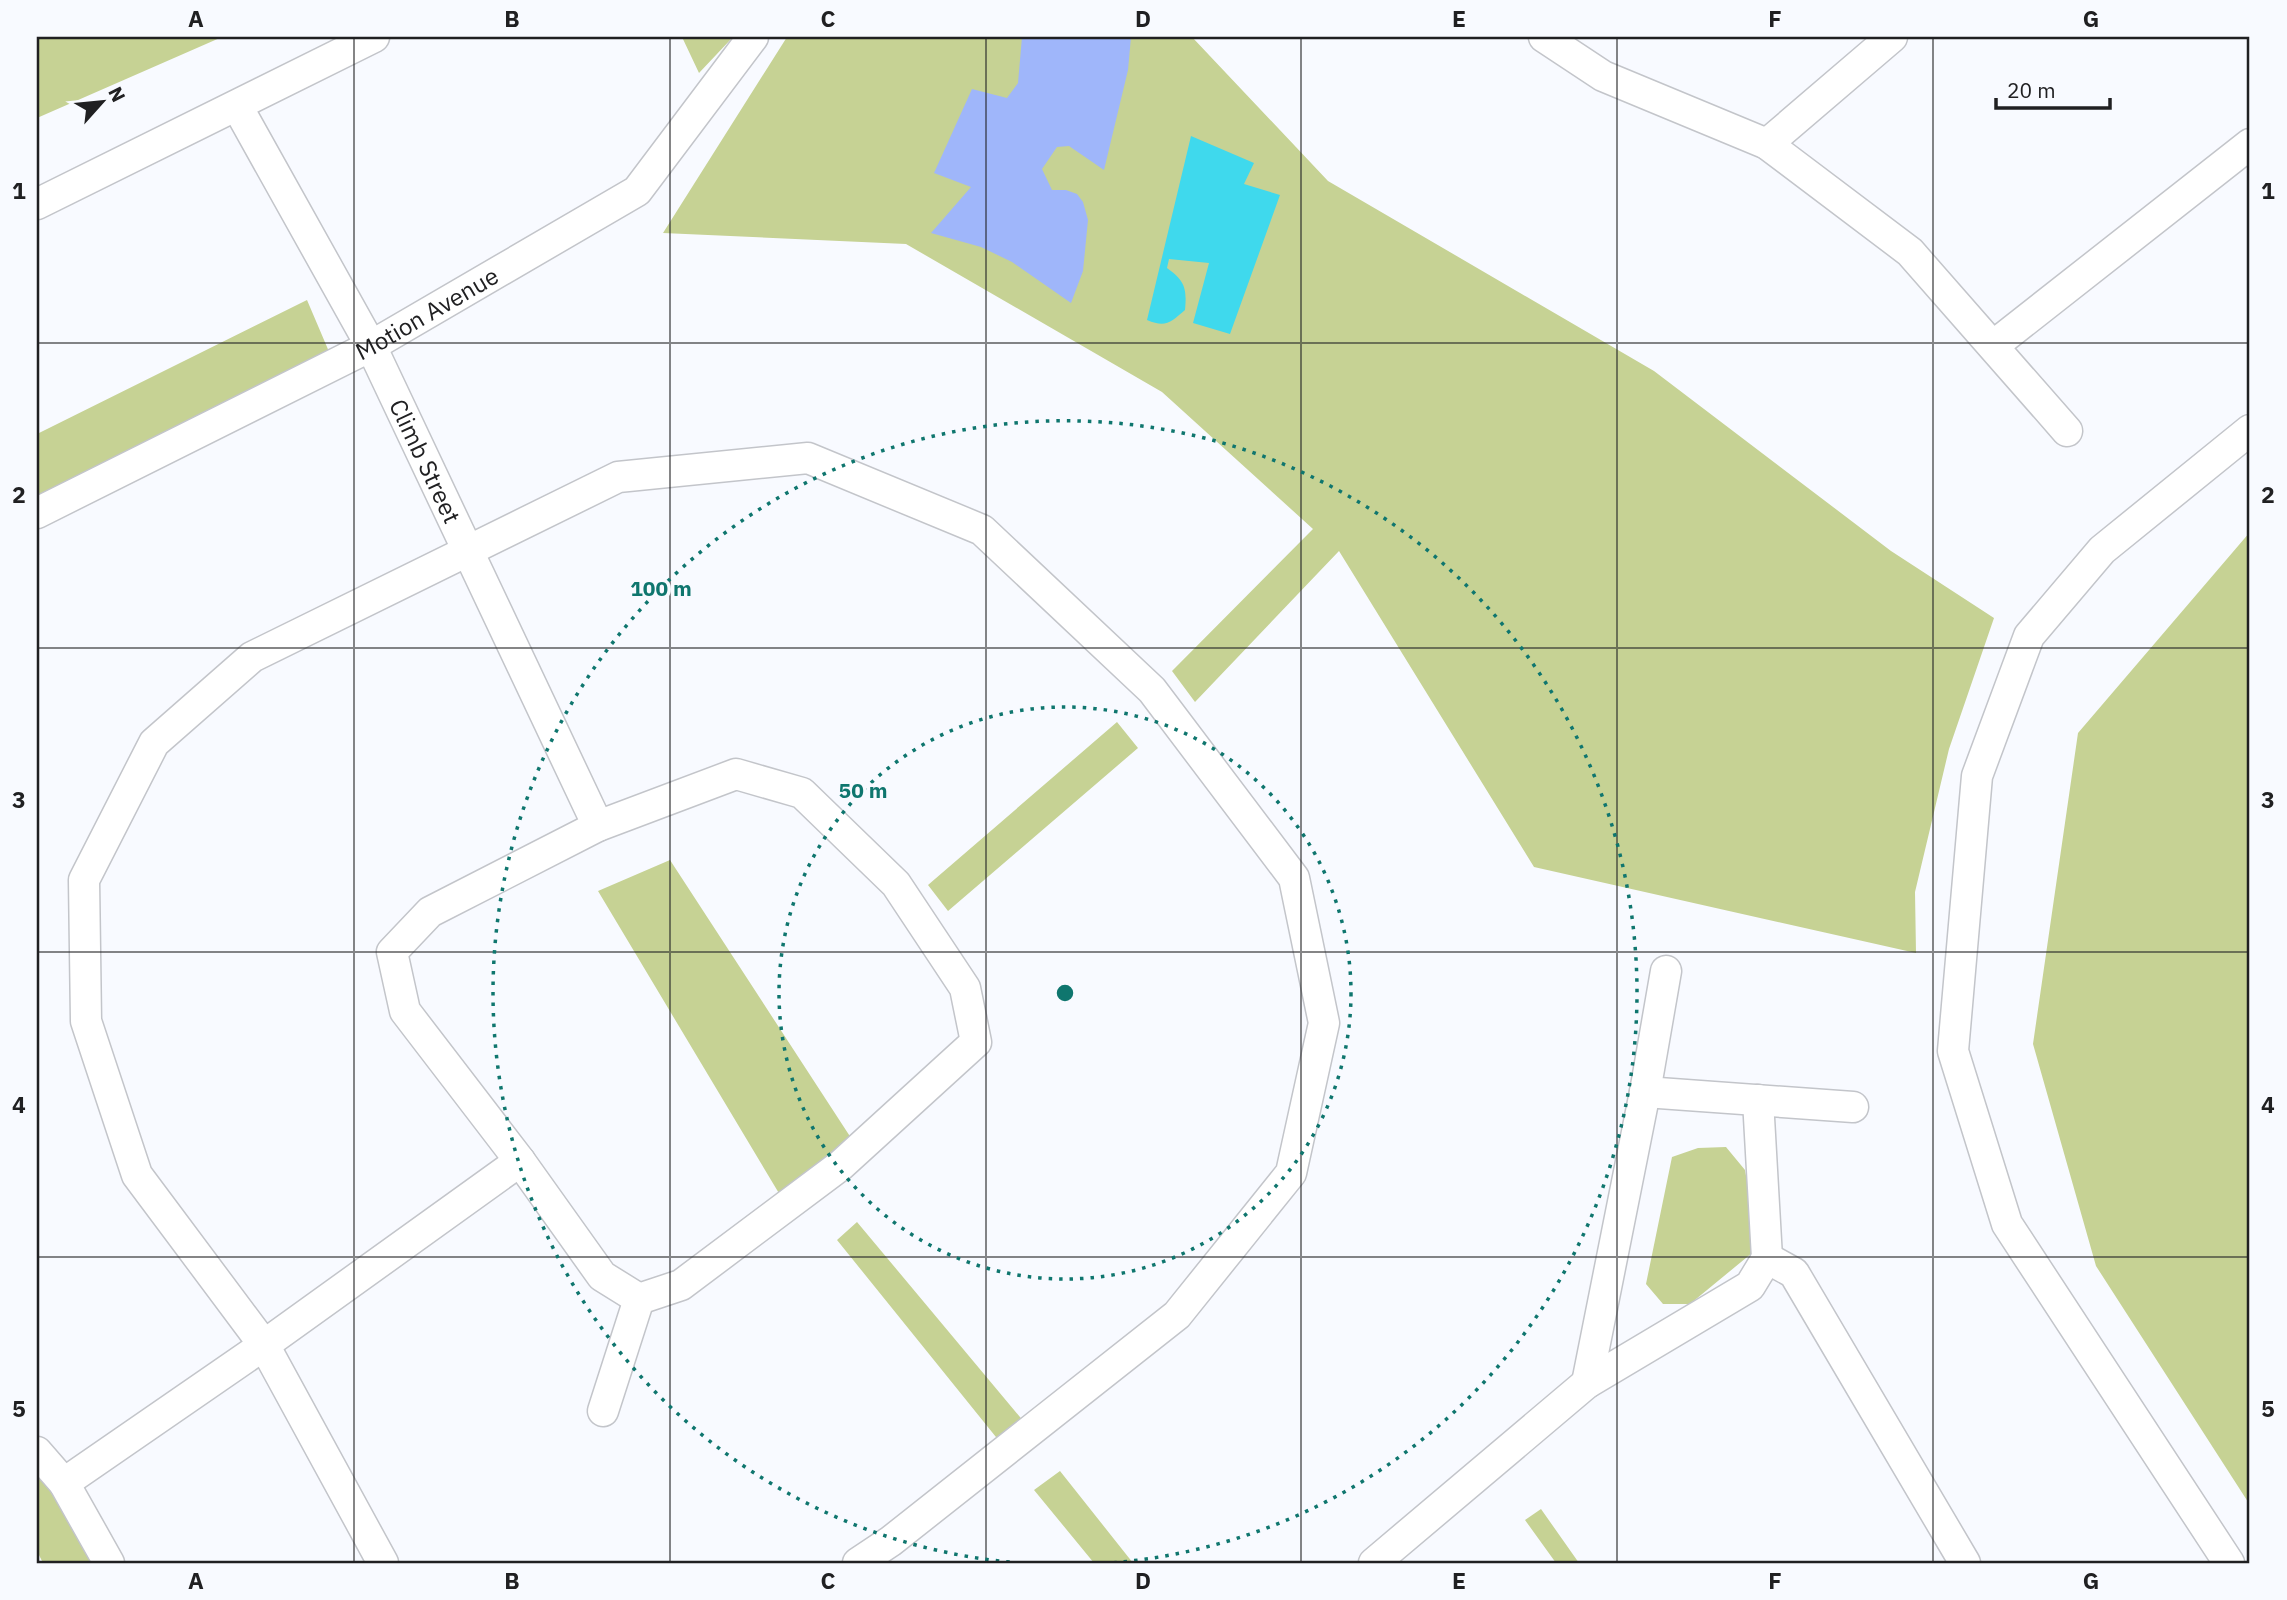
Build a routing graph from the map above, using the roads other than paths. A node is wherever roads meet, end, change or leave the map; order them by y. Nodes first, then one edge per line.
1 (374, 37) edge
2 (753, 37) edge
3 (1544, 37) edge
4 (1892, 37) edge
5 (237, 106) junction
6 (1767, 144) junction
7 (2250, 144) edge
8 (37, 204) edge
9 (371, 346) junction
10 (1993, 346) junction
11 (2250, 429) edge
12 (2067, 431) dead end
13 (37, 513) edge
14 (468, 550) junction
15 (598, 826) junction
16 (1666, 971) dead end
17 (1645, 1092) junction
18 (1758, 1100) junction
19 (1853, 1107) dead end
20 (520, 1161) junction
21 (1766, 1258) junction
22 (639, 1299) junction
23 (264, 1345) junction
24 (1587, 1383) junction
25 (603, 1411) dead end
26 (37, 1452) edge
27 (64, 1483) junction
28 (109, 1563) edge
29 (383, 1563) edge
30 (858, 1563) edge
31 (1374, 1563) edge
32 (1965, 1563) edge
33 (2229, 1563) edge

1 - 5 street
2 - 9 street, Motion Avenue
3 - 6 street
4 - 6 street
5 - 8 street
5 - 9 street, Climb Street
6 - 10 street
7 - 10 street
9 - 13 street, Motion Avenue
9 - 14 street, Climb Street
10 - 12 street
11 - 33 street
14 - 15 street, Climb Street
14 - 23 street
14 - 30 street
15 - 20 street
15 - 22 street
16 - 17 street
17 - 18 street
17 - 24 street
18 - 19 street
18 - 21 street
20 - 22 street
20 - 23 street
21 - 24 street
21 - 32 street
22 - 25 street
23 - 27 street
23 - 29 street
24 - 31 street
26 - 27 street
27 - 28 street

